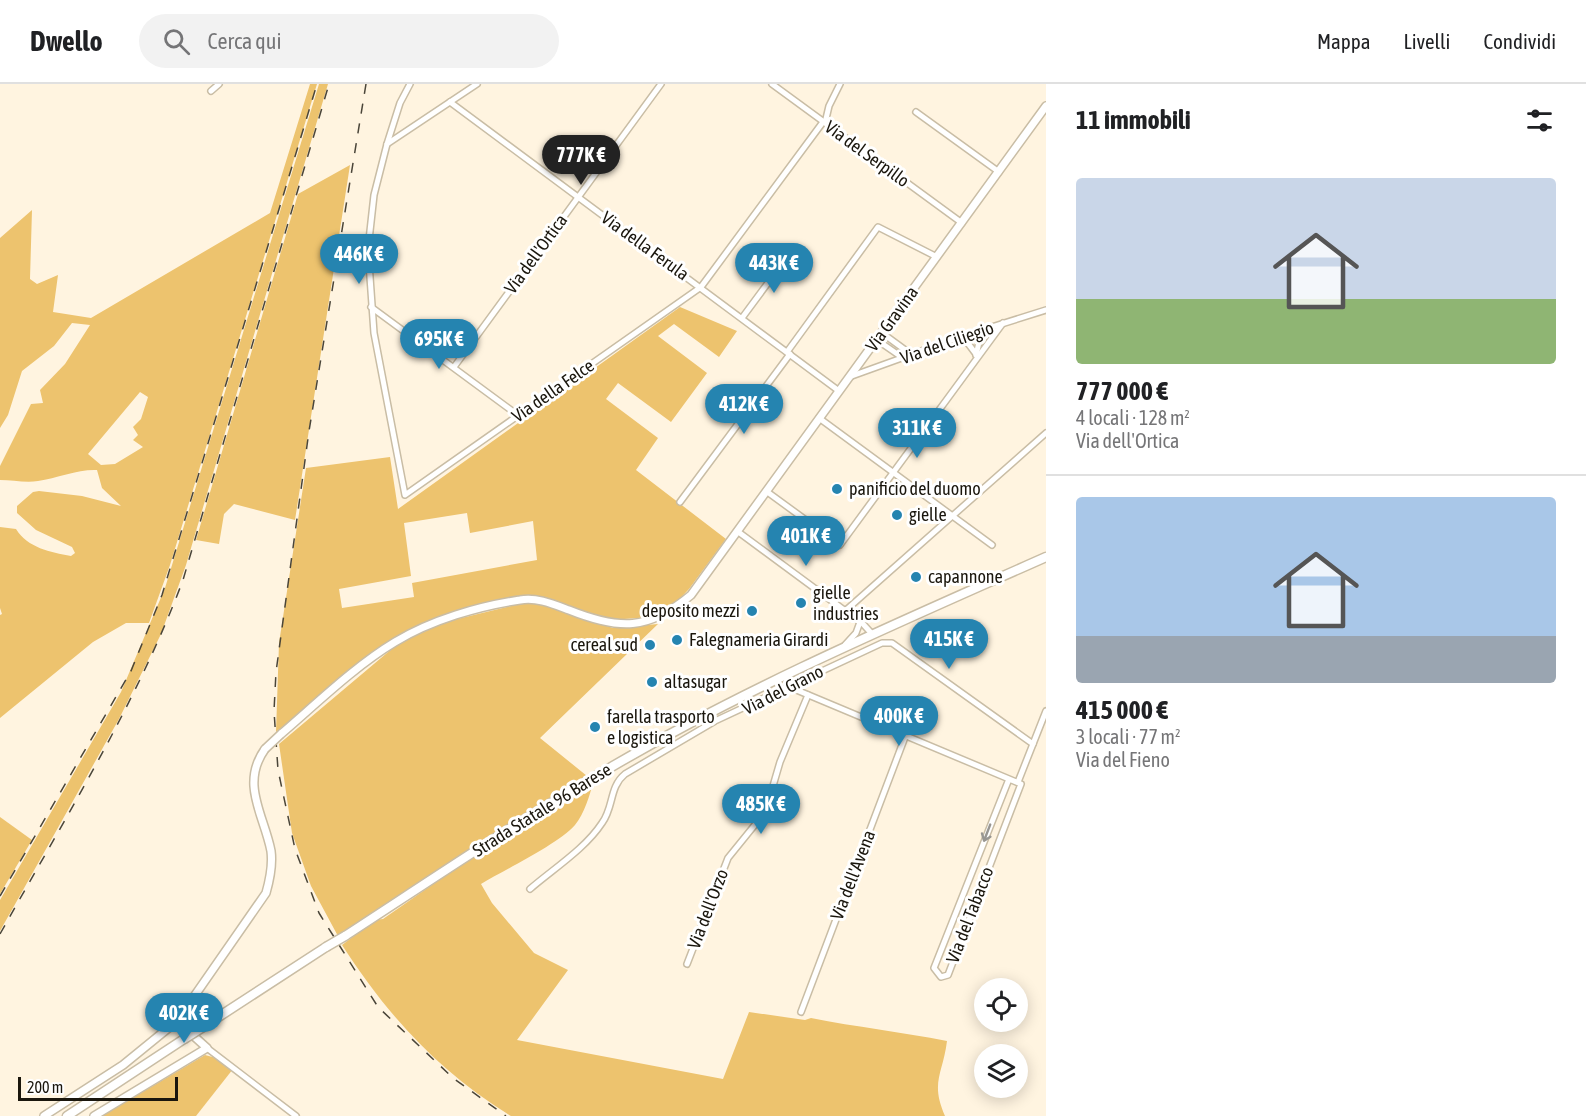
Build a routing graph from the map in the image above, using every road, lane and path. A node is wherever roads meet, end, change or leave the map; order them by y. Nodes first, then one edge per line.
1 (219, 84) edge
2 (410, 84) edge
3 (477, 84) edge
4 (661, 84) edge
5 (772, 84) edge
6 (840, 84) edge
7 (211, 91) dead end
8 (450, 102) junction
9 (1046, 106) edge
10 (916, 112) dead end
11 (824, 123) junction
12 (387, 144) junction
13 (999, 172) junction
14 (577, 197) junction
15 (962, 223) junction
16 (787, 257) dead end
17 (937, 257) junction
18 (701, 286) junction
19 (371, 307) junction
20 (1046, 310) edge
21 (742, 318) junction
22 (1003, 323) junction
23 (982, 330) junction
24 (882, 333) junction
25 (960, 337) junction
26 (877, 340) junction
27 (788, 353) junction
28 (912, 355) junction
29 (975, 357) junction
30 (903, 358) junction
31 (454, 367) junction
32 (848, 378) junction
33 (839, 391) junction
34 (519, 416) junction
35 (819, 418) junction
36 (1046, 433) edge
37 (893, 472) junction
38 (766, 491) junction
39 (680, 502) dead end
40 (953, 516) junction
41 (737, 531) junction
42 (992, 545) dead end
43 (1046, 557) edge
44 (845, 611) junction
45 (859, 625) junction
46 (869, 636) junction
47 (854, 643) junction
48 (841, 649) junction
49 (856, 653) junction
50 (788, 686) junction
51 (808, 695) junction
52 (1046, 711) edge
53 (905, 737) junction
54 (1033, 744) junction
55 (1009, 779) junction
56 (1019, 783) junction
57 (530, 889) dead end
58 (687, 964) dead end
59 (801, 1012) dead end
60 (177, 1021) junction
61 (207, 1048) junction
62 (44, 1116) edge
63 (67, 1116) edge
64 (94, 1116) edge
65 (296, 1116) edge

1 - 7 street
2 - 12 street
3 - 8 street
4 - 14 street, Via dell'Ortica
5 - 11 street, Via del Serpillo
6 - 11 street, Via della Felce
8 - 12 street
8 - 14 street, Via della Ferula
9 - 13 main road, Via Gravina
10 - 13 street
11 - 15 street, Via del Serpillo
11 - 18 street, Via della Felce
12 - 19 street
13 - 15 main road, Via Gravina
14 - 18 street, Via della Ferula
14 - 31 street, Via dell'Ortica
15 - 17 main road, Via Gravina
16 - 21 street
17 - 24 main road, Via Gravina
17 - 27 street
18 - 21 street, Via della Ferula
18 - 34 street, Via della Felce
19 - 31 street
19 - 34 street, Via della Felce
20 - 22 street, Via del Ciliegio
21 - 27 street, Via della Ferula
22 - 23 street, Via del Ciliegio
22 - 29 street
23 - 25 street, Via del Ciliegio
23 - 29 street
24 - 26 main road, Via Gravina
24 - 28 street
25 - 28 street, Via del Ciliegio
25 - 29 street
26 - 30 street
26 - 32 main road, Via Gravina
27 - 33 street, Via della Ferula
27 - 39 street
28 - 30 street, Via del Ciliegio
29 - 37 street
30 - 32 street, Via del Ciliegio
31 - 34 street
32 - 33 main road, Via Gravina
33 - 35 main road, Via Gravina
35 - 37 street
35 - 38 main road, Via Gravina
36 - 40 street
37 - 38 street
37 - 40 street
38 - 41 main road, Via Gravina
40 - 42 street
40 - 44 street
41 - 44 street
41 - 60 main road, Via Gravina, bridge
43 - 46 main road, Strada Statale 96 Barese
44 - 45 street
45 - 46 street
45 - 48 street
46 - 47 main road, Strada Statale 96 Barese
47 - 48 main road, Strada Statale 96 Barese
47 - 49 street
48 - 63 main road, Strada Statale 96 Barese, bridge
49 - 50 street, Via del Grano
49 - 54 street, Via del Grano
50 - 51 street
50 - 57 street, Via del Grano
51 - 53 street
51 - 58 street, Via dell'Orzo
52 - 54 street, Via del Tabacco
53 - 55 street
53 - 59 street, Via dell'Avena
54 - 56 street, Via del Tabacco
55 - 56 street
55 -> 56 street, Via del Tabacco
60 - 61 main road
60 - 62 main road
61 - 64 main road
61 - 65 street

